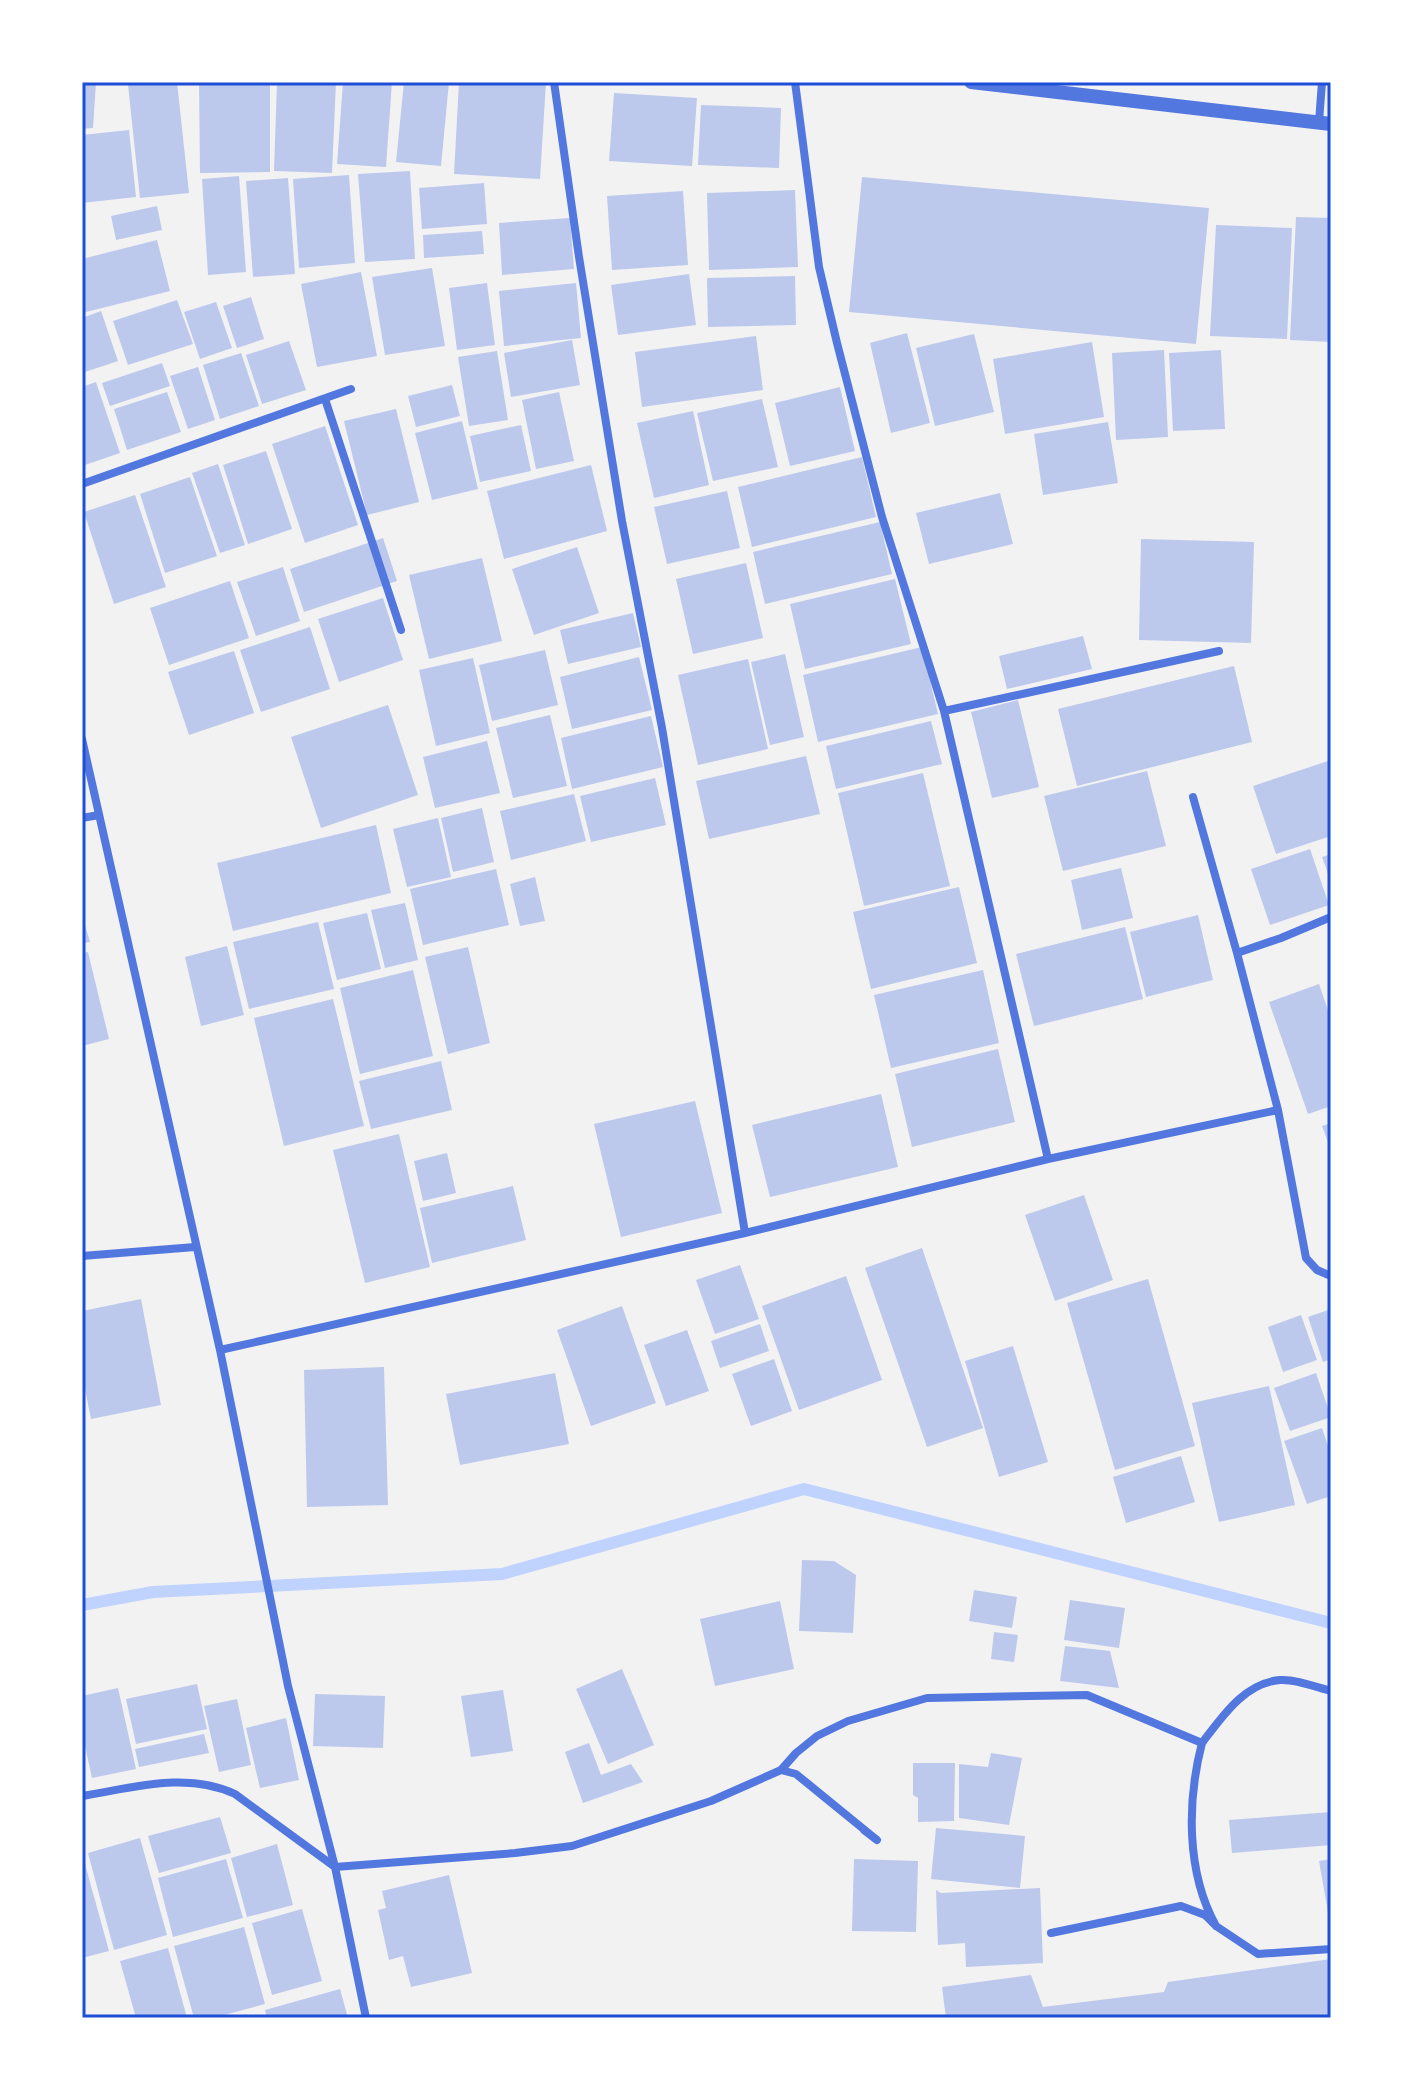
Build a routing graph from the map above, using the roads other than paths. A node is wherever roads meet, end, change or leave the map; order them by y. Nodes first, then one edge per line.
1 (554, 82) edge
2 (795, 82) edge
3 (971, 82) edge
4 (1322, 82) edge
5 (1325, 123) edge
6 (351, 389) dead end
7 (325, 399) junction
8 (82, 484) edge
9 (401, 630) dead end
10 (1219, 651) dead end
11 (944, 711) junction
12 (82, 739) edge
13 (1193, 797) dead end
14 (99, 815) junction
15 (82, 818) edge
16 (1331, 917) edge
17 (1237, 953) junction
18 (1278, 1110) junction
19 (1048, 1159) junction
20 (745, 1233) junction
21 (195, 1247) junction
22 (82, 1256) edge
23 (1331, 1276) edge
24 (220, 1350) junction
25 (1331, 1691) edge
26 (1202, 1743) junction
27 (781, 1770) junction
28 (82, 1796) edge
29 (864, 1830) dead end
30 (335, 1867) junction
31 (1216, 1926) junction
32 (1051, 1933) dead end
33 (1331, 1949) edge
34 (366, 2018) edge

1 - 20 street
2 - 11 street
3 - 5 street
4 - 5 street
6 - 7 street
7 - 8 street
7 - 9 street
10 - 11 street
11 - 19 street
12 - 14 street
13 - 17 street
14 - 15 street
14 - 21 street
16 - 17 street
17 - 18 street
18 - 19 street
18 - 23 street
19 - 20 street
20 - 24 street
21 - 22 street
21 - 24 street
24 - 30 street
25 - 26 street
26 - 27 street
26 - 31 street
27 - 29 street
27 - 30 street
28 - 30 street
30 - 34 street
31 - 32 street
31 - 33 street

